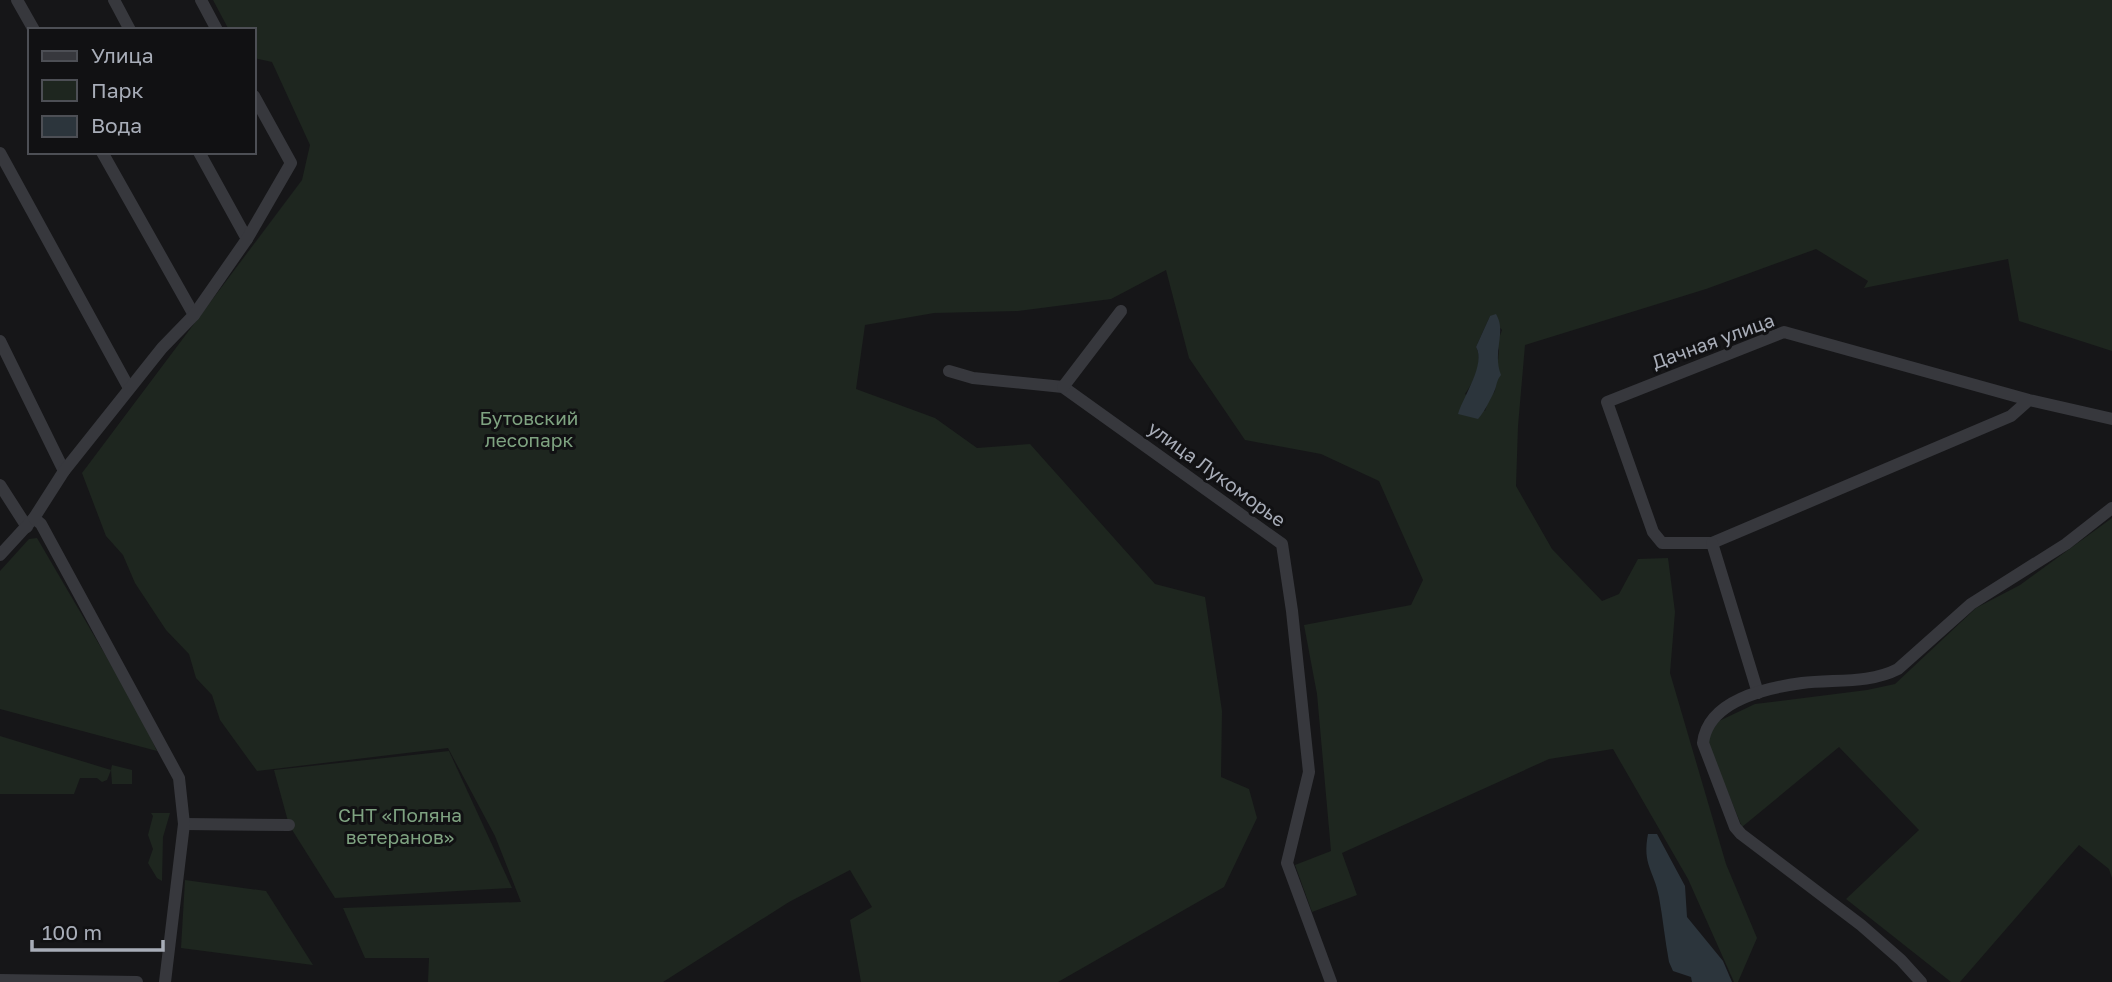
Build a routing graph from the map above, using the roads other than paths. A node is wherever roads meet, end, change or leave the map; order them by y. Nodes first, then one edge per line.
1 (17, 0) edge
2 (114, 0) edge
3 (201, 0) edge
4 (33, 28) edge
5 (129, 28) edge
6 (216, 28) edge
7 (256, 100) edge
8 (0, 153) edge
9 (103, 154) edge
10 (200, 154) edge
11 (247, 239) junction
12 (1121, 310) dead end
13 (194, 314) junction
14 (0, 341) edge
15 (949, 371) dead end
16 (1063, 387) junction
17 (129, 388) junction
18 (2029, 400) junction
19 (2112, 419) edge
20 (64, 471) junction
21 (0, 485) edge
22 (2112, 508) edge
23 (31, 522) junction
24 (1712, 543) junction
25 (0, 555) edge
26 (1758, 693) junction
27 (184, 824) junction
28 (289, 825) dead end
29 (0, 980) edge
30 (136, 982) edge
31 (165, 982) edge
32 (1331, 982) edge
33 (1921, 982) edge

1 - 4 street
2 - 5 street
3 - 6 street
7 - 11 street
8 - 17 street
9 - 13 street
10 - 11 street
11 - 13 street
12 - 16 street
13 - 17 street
14 - 20 street
15 - 16 street, улица Лукоморье
16 - 32 street, улица Лукоморье
17 - 20 street
18 - 19 street, Дачная улица
18 - 24 street, Дачная улица
18 - 24 street, Дачная улица
20 - 23 street
21 - 23 street
22 - 26 street
23 - 25 street
23 - 27 street
24 - 26 street
26 - 33 street
27 - 28 street
27 - 31 street
29 - 30 street

